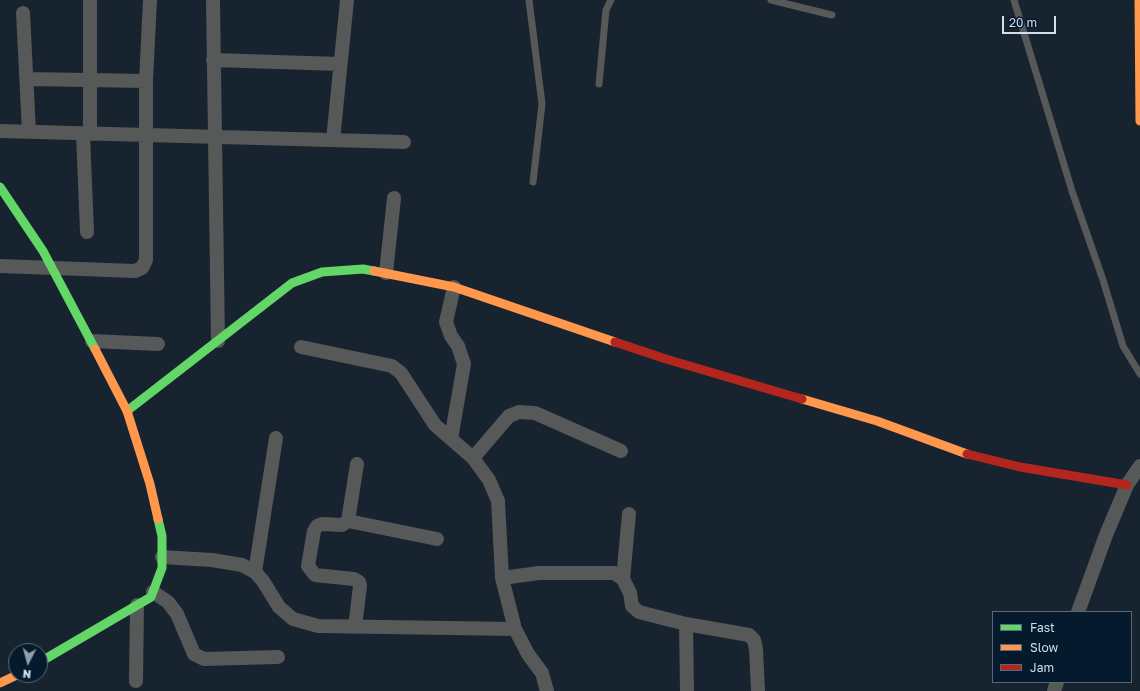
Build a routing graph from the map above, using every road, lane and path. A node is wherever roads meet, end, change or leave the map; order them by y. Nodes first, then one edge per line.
1 (90, 0) edge
2 (150, 0) edge
3 (213, 0) edge
4 (347, 0) edge
5 (529, 0) edge
6 (611, 0) edge
7 (771, 0) edge
8 (1014, 0) edge
9 (1139, 0) edge
10 (24, 13) dead end
11 (832, 15) dead end
12 (213, 60) junction
13 (340, 64) junction
14 (27, 79) junction
15 (90, 80) junction
16 (146, 81) junction
17 (599, 84) dead end
18 (1140, 121) edge
19 (0, 131) edge
20 (29, 132) junction
21 (87, 134) junction
22 (146, 135) junction
23 (214, 137) junction
24 (333, 140) junction
25 (404, 142) dead end
26 (533, 182) dead end
27 (0, 187) edge
28 (394, 198) dead end
29 (87, 232) dead end
30 (0, 266) edge
31 (52, 268) junction
32 (386, 273) junction
33 (454, 286) junction
34 (92, 341) junction
35 (218, 341) junction
36 (158, 344) dead end
37 (301, 347) dead end
38 (1140, 374) edge
39 (127, 411) junction
40 (276, 438) dead end
41 (451, 439) junction
42 (621, 451) dead end
43 (473, 458) junction
44 (357, 464) dead end
45 (1140, 466) edge
46 (1127, 485) junction
47 (629, 514) dead end
48 (348, 521) junction
49 (437, 539) dead end
50 (162, 557) junction
51 (255, 572) junction
52 (502, 578) junction
53 (623, 579) junction
54 (153, 592) junction
55 (138, 605) junction
56 (1078, 611) edge
57 (686, 624) junction
58 (355, 627) junction
59 (515, 629) junction
60 (48, 657) edge
61 (278, 657) dead end
62 (136, 681) dead end
63 (547, 691) edge
64 (687, 691) edge
65 (758, 691) edge

1 - 15 street
2 - 16 street
3 - 12 street
4 - 13 street
5 - 26 lane
6 - 17 lane
7 - 11 lane
8 - 38 lane
9 - 18 street
10 - 14 street
12 - 13 street
12 - 23 street
13 - 24 street
14 - 15 street
14 - 20 street
15 - 16 street
15 - 21 street
16 - 22 street
19 - 20 street
20 - 21 street
21 - 22 street
21 - 29 street
22 - 23 street
22 - 31 street
23 - 24 street
23 - 35 street
24 - 25 street
27 - 31 street
28 - 32 street
30 - 31 street
31 - 34 street
32 - 33 street
32 - 35 street
33 - 41 street
33 - 46 street
34 - 36 street
34 - 39 street
35 - 39 street
37 - 41 street
39 - 50 street
40 - 51 street
41 - 43 street
42 - 43 street
43 - 52 street
44 - 48 street
45 - 46 street
46 - 56 street
47 - 53 street
48 - 49 street
48 - 58 street
50 - 51 street
50 - 54 street
51 - 58 street
52 - 53 street
52 - 59 street
53 - 57 street
54 - 55 street
54 - 61 street
55 - 60 street
55 - 62 street
57 - 64 street
57 - 65 street
58 - 59 street
59 - 63 street

